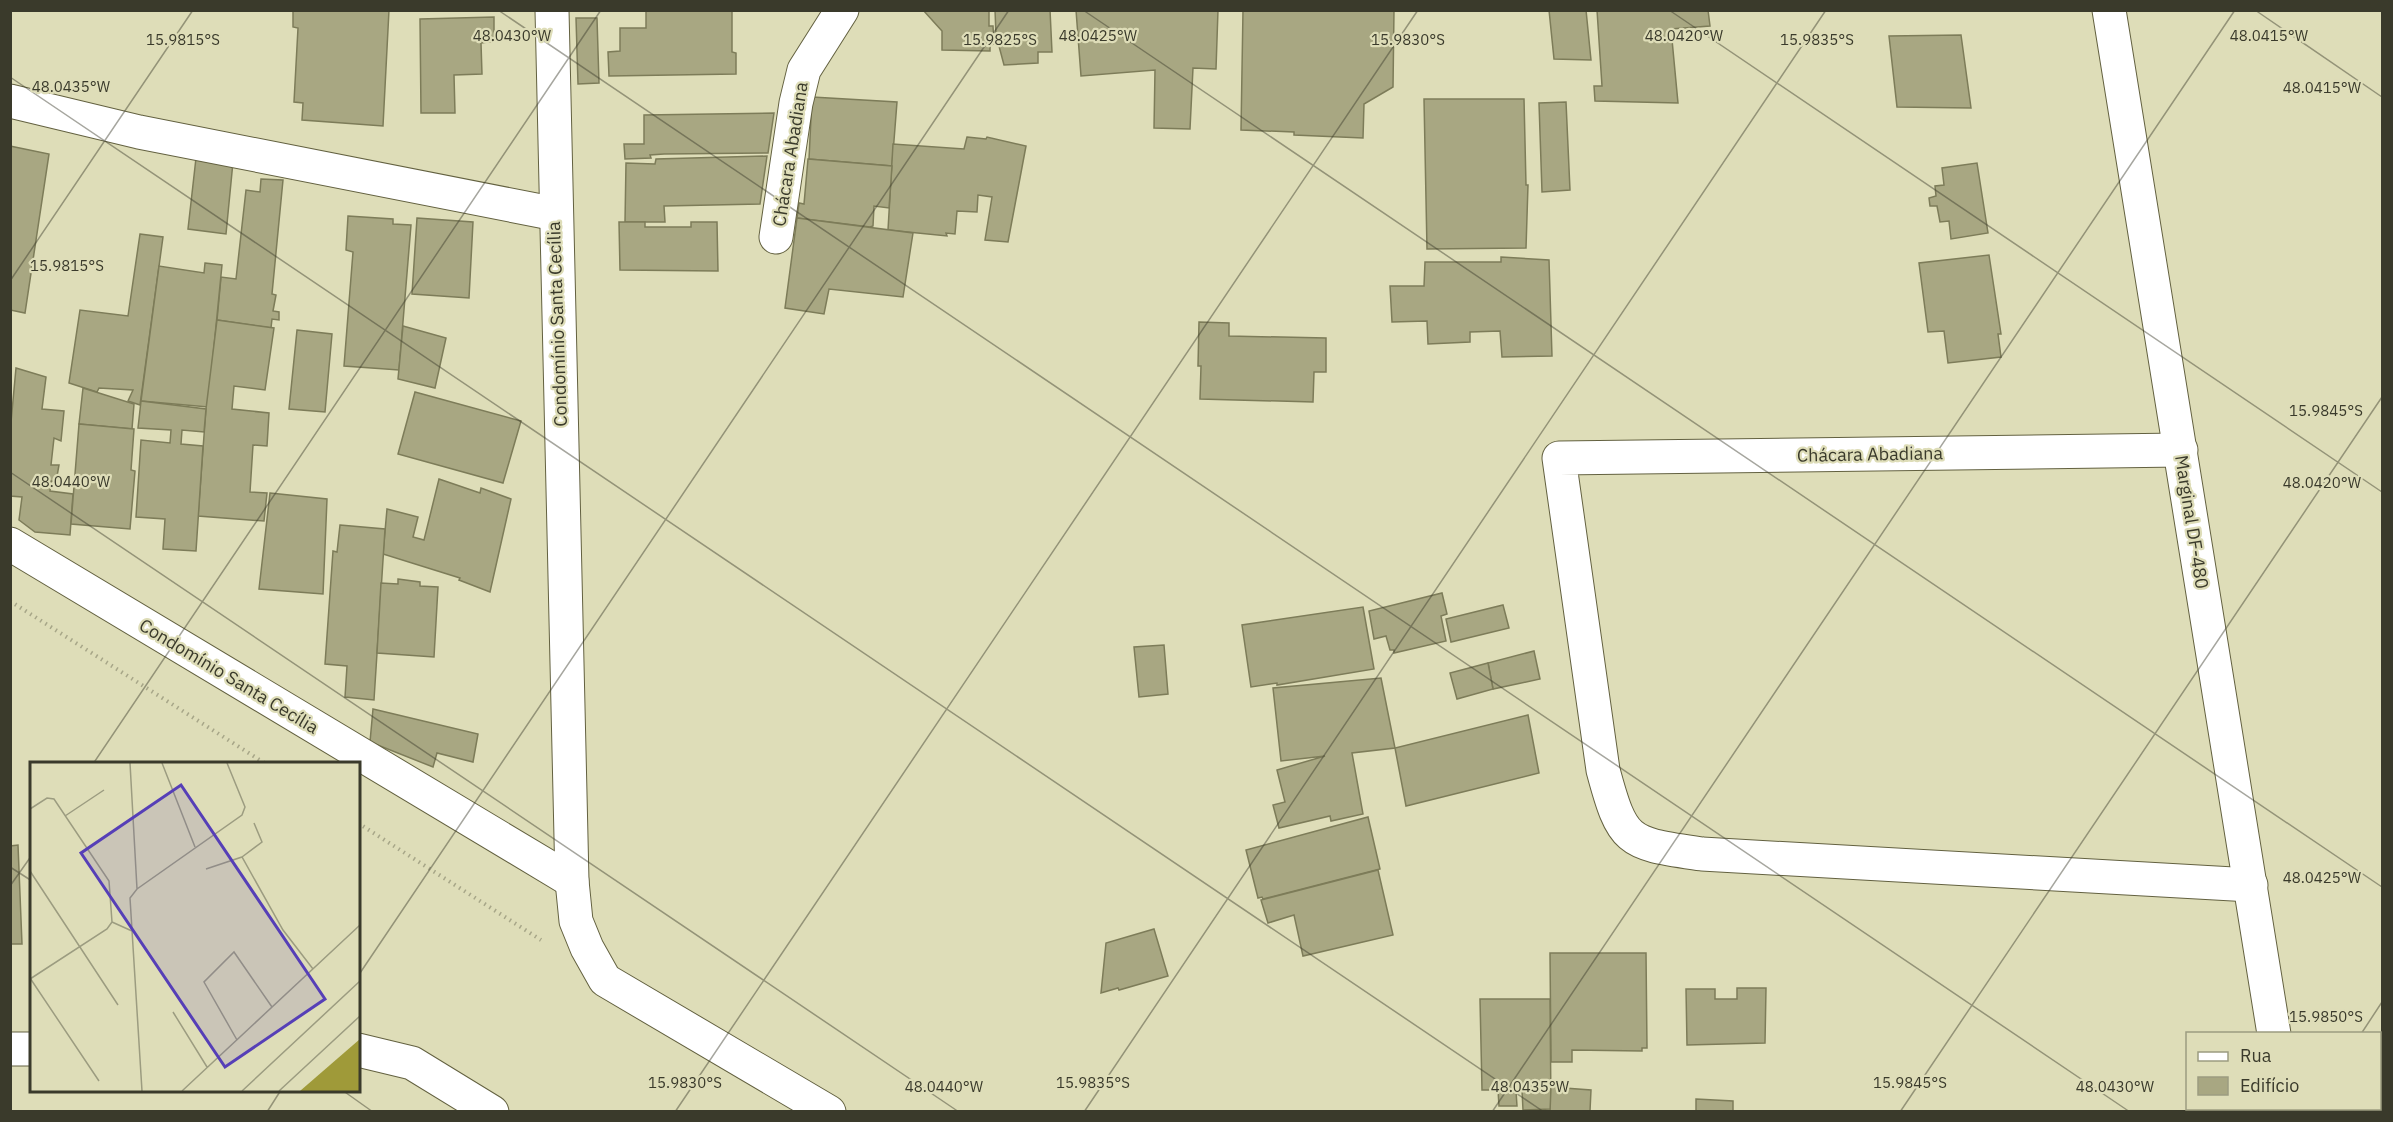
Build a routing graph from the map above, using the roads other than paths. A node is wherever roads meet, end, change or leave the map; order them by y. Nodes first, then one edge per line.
1 (552, 10) edge
2 (842, 10) edge
3 (2109, 10) edge
4 (10, 102) edge
5 (556, 214) junction
6 (776, 237) dead end
7 (2181, 450) junction
8 (10, 544) edge
9 (572, 881) junction
10 (2251, 885) junction
11 (2274, 1032) edge
12 (10, 1049) edge
13 (30, 1049) edge
14 (360, 1051) edge
15 (492, 1112) edge
16 (829, 1112) edge

1 - 5 street
2 - 6 street, Chácara Abadiana
3 - 7 street, Marginal DF-480
4 - 5 street, Condomínio Santa Cecília
5 - 9 street, Condomínio Santa Cecília
7 - 10 street, Marginal DF-480
7 - 10 street, Chácara Abadiana
8 - 9 street, Condomínio Santa Cecília
9 - 16 street, Condomínio Santa Cecília
10 - 11 street, Marginal DF-480
12 - 13 street
14 - 15 street

